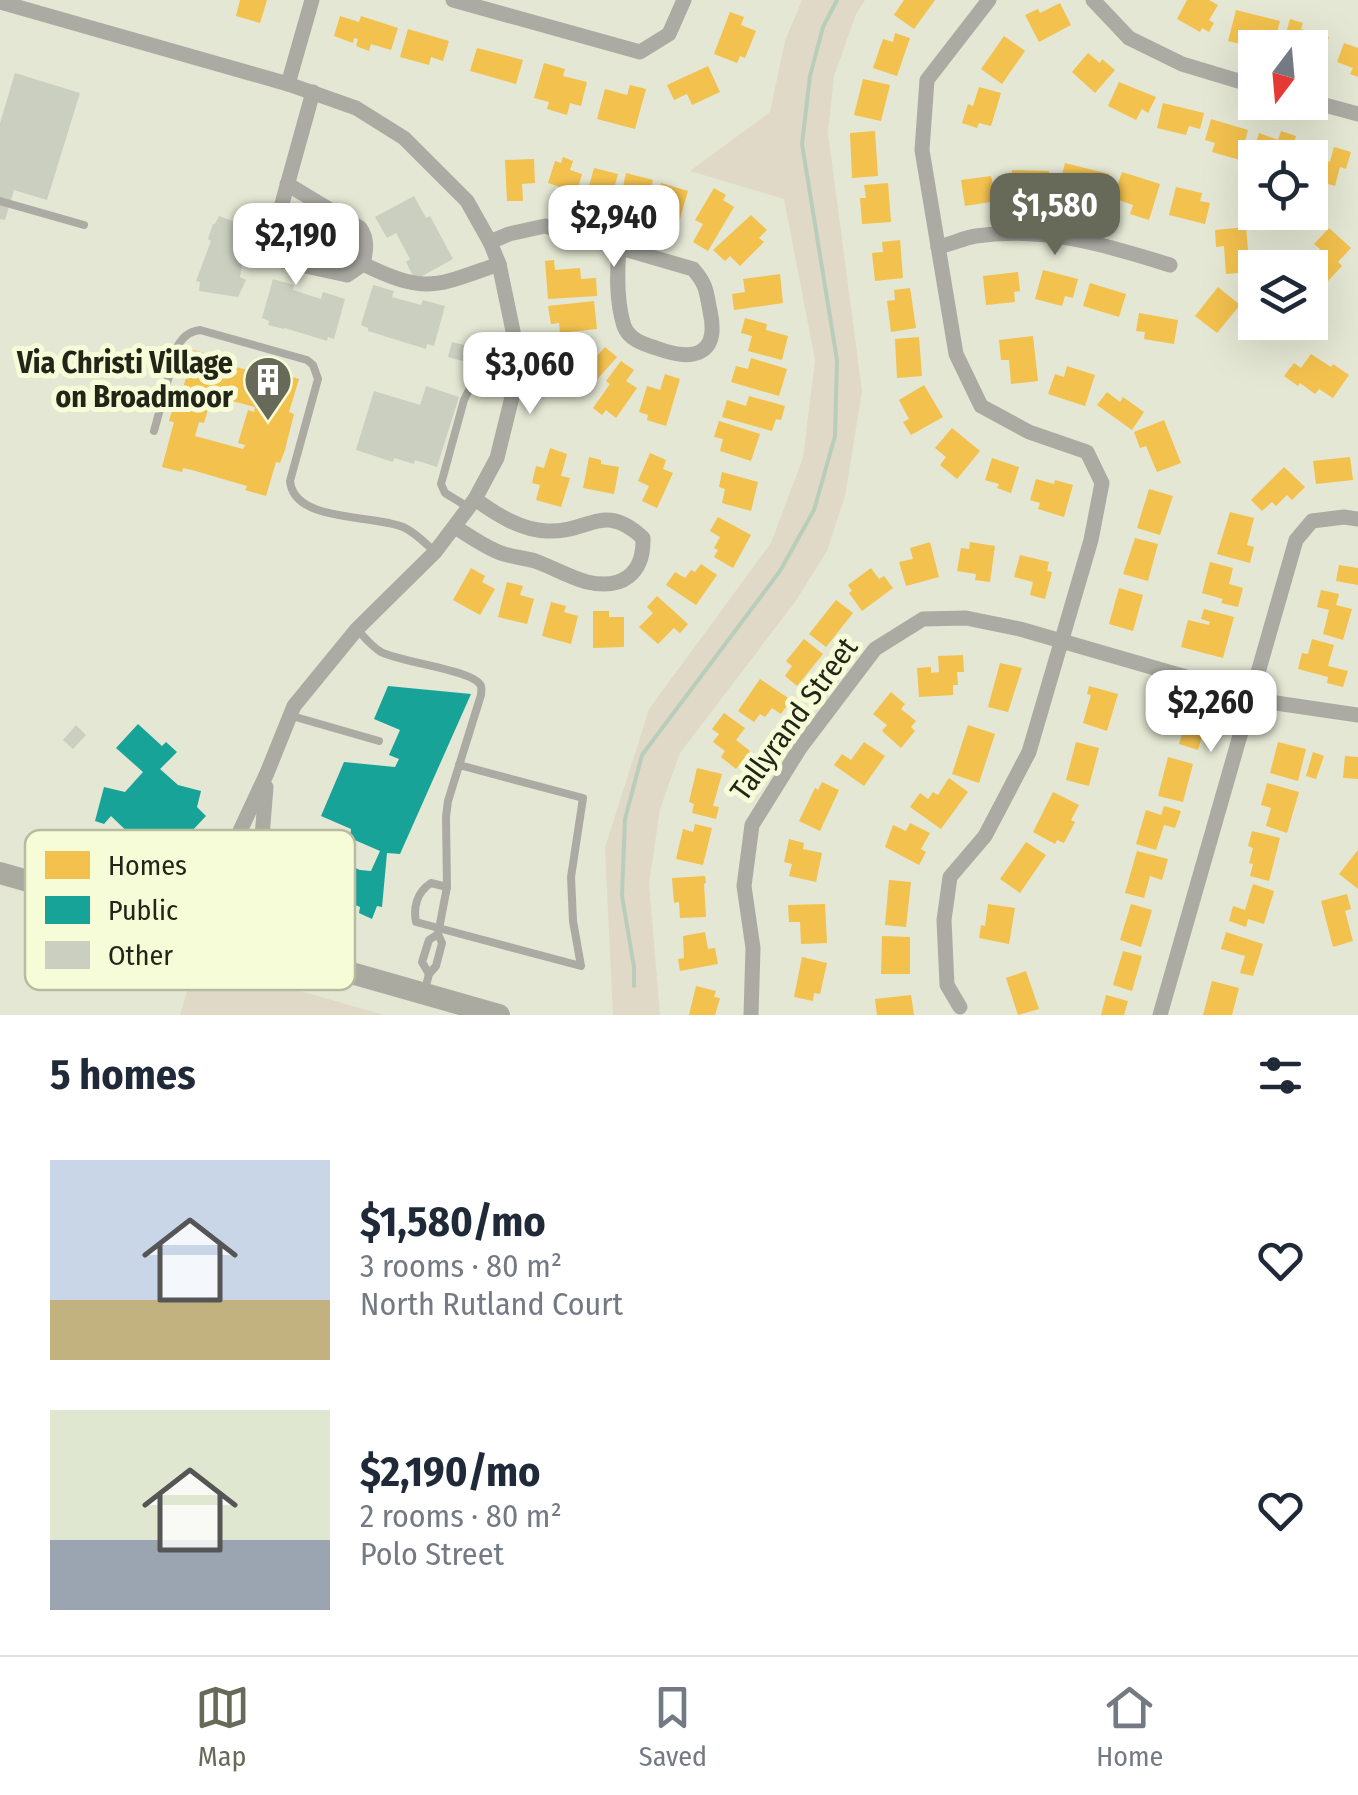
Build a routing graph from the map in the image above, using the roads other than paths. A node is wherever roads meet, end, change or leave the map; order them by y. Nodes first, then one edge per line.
1 (312, 0) edge
2 (453, 0) edge
3 (684, 0) edge
4 (989, 0) edge
5 (1093, 0) edge
6 (0, 2) edge
7 (1238, 81) edge
8 (288, 84) junction
9 (313, 92) junction
10 (1328, 106) edge
11 (1358, 114) edge
12 (287, 184) junction
13 (0, 201) edge
14 (84, 226) dead end
15 (490, 242) junction
16 (938, 247) junction
17 (619, 248) junction
18 (363, 264) junction
19 (499, 264) junction
20 (1170, 265) dead end
21 (514, 389) junction
22 (154, 431) dead end
23 (472, 503) junction
24 (1358, 519) edge
25 (454, 527) junction
26 (435, 552) junction
27 (357, 629) junction
28 (1061, 641) junction
29 (1252, 696) junction
30 (290, 715) junction
31 (1358, 715) edge
32 (379, 741) dead end
33 (459, 765) junction
34 (267, 773) junction
35 (240, 830) edge
36 (263, 830) edge
37 (447, 887) junction
38 (439, 931) junction
39 (355, 967) edge
40 (426, 984) junction
41 (960, 1007) dead end
42 (500, 1015) edge
43 (751, 1015) edge
44 (1160, 1015) edge

1 - 8 street
2 - 3 street
4 - 16 street
5 - 7 street
6 - 8 street
8 - 9 street
9 - 12 street
9 - 15 street
10 - 11 street
12 - 18 street
12 - 18 street
13 - 14 lane
15 - 17 street
15 - 19 street
16 - 20 street
16 - 28 street
17 - 17 street
18 - 19 street
19 - 21 street
21 - 23 street
21 - 23 lane
22 - 26 lane
23 - 25 street
23 - 25 street
24 - 29 street
25 - 26 street
26 - 27 street
27 - 30 street
27 - 33 lane
28 - 29 street, Tallyrand Street
28 - 41 street
28 - 43 street, Tallyrand Street
29 - 31 street, Tallyrand Street
29 - 44 street
30 - 32 lane
30 - 34 street
33 - 37 lane
33 - 38 lane
34 - 35 street
34 - 36 street
37 - 38 lane
37 - 38 lane
38 - 40 lane
38 - 40 lane
39 - 40 main road
40 - 42 main road

